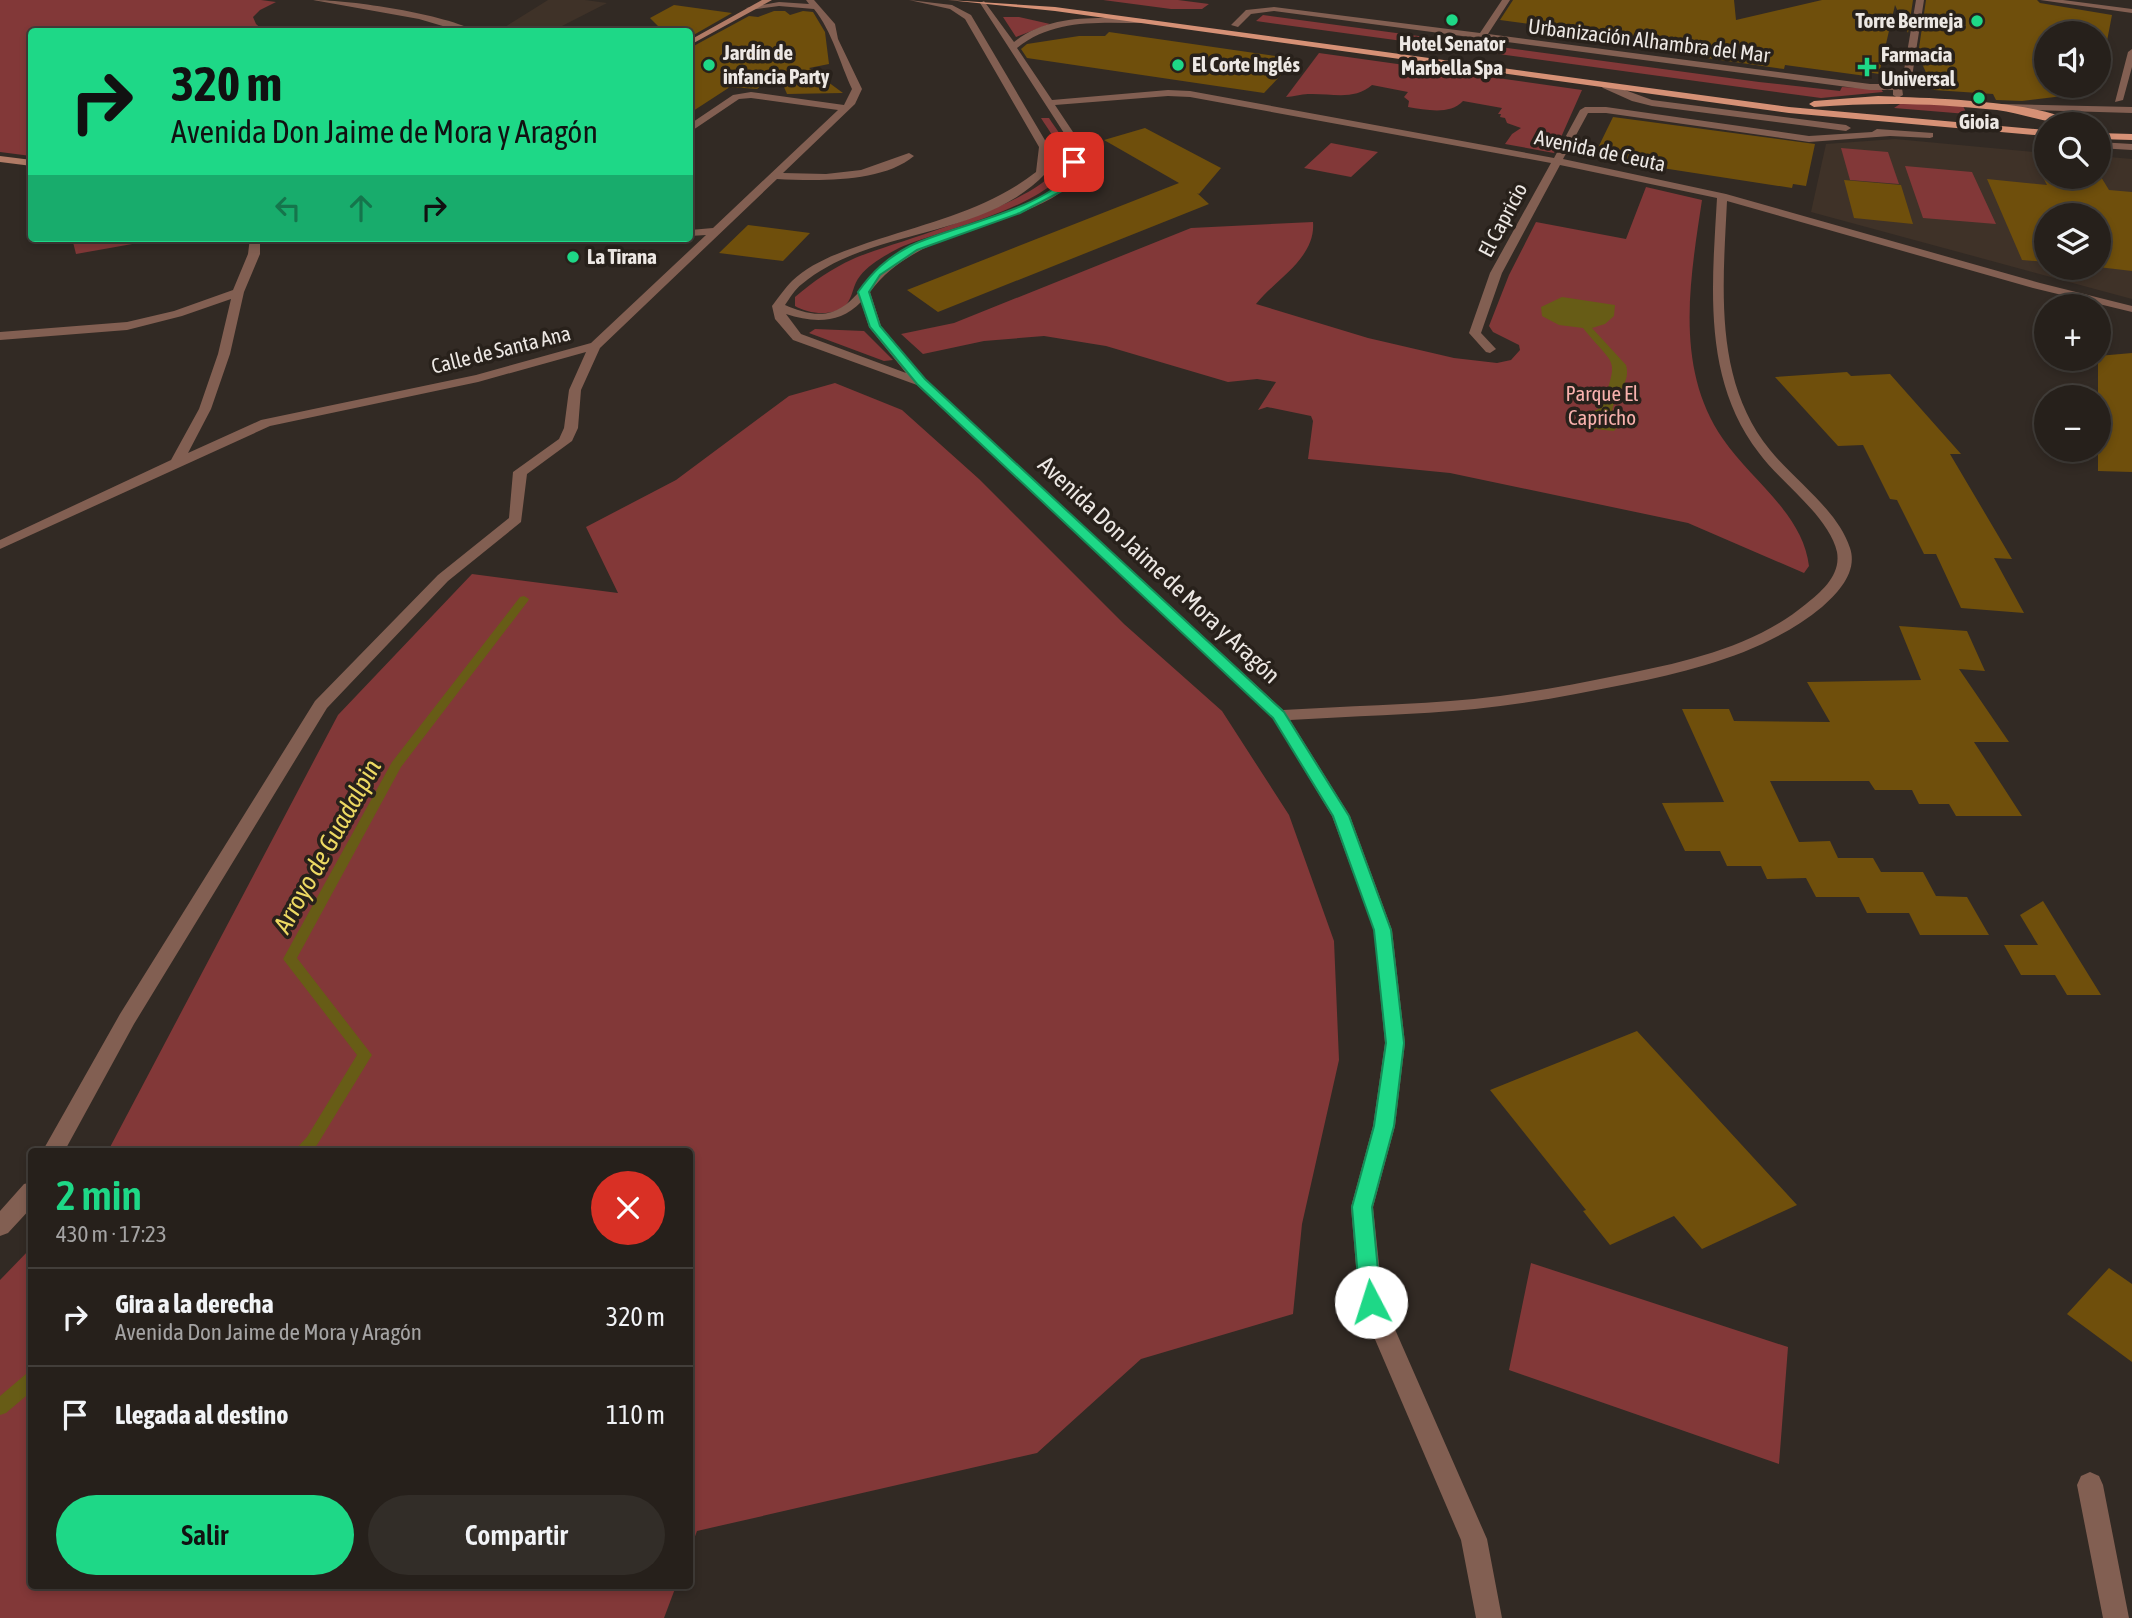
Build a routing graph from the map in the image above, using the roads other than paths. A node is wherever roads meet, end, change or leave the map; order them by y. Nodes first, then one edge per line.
1 (317, 0) edge
2 (768, 0) edge
3 (913, 0) edge
4 (952, 0) edge
5 (1050, 0) edge
6 (1506, 0) edge
7 (1920, 0) edge
8 (2044, 0) edge
9 (983, 2) edge
10 (813, 4) edge
11 (750, 8) junction
12 (2132, 11) edge
13 (1143, 21) junction
14 (1235, 25) junction
15 (460, 28) edge
16 (1482, 37) junction
17 (693, 41) edge
18 (1013, 47) junction
19 (2132, 52) edge
20 (1606, 86) junction
21 (1897, 87) junction
22 (1903, 100) junction
23 (2118, 100) junction
24 (1050, 103) junction
25 (1814, 104) junction
26 (2001, 107) junction
27 (846, 108) junction
28 (2079, 108) junction
29 (2132, 108) edge
30 (2034, 113) edge
31 (1891, 120) junction
32 (2034, 124) edge
33 (693, 126) edge
34 (2111, 127) edge
35 (2132, 128) edge
36 (2034, 132) edge
37 (1886, 134) junction
38 (1930, 135) junction
39 (2111, 136) edge
40 (2132, 137) edge
41 (2034, 143) edge
42 (2111, 146) edge
43 (2132, 147) edge
44 (909, 156) dead end
45 (0, 159) edge
46 (1557, 160) junction
47 (28, 162) edge
48 (0, 168) edge
49 (28, 172) edge
50 (775, 176) junction
51 (1722, 196) junction
52 (718, 230) junction
53 (693, 233) edge
54 (255, 242) edge
55 (238, 292) junction
56 (864, 292) junction
57 (778, 306) junction
58 (2132, 309) edge
59 (0, 337) edge
60 (595, 346) junction
61 (1490, 349) dead end
62 (921, 382) junction
63 (176, 463) junction
64 (0, 545) edge
65 (1279, 715) junction
66 (55, 1148) edge
67 (28, 1195) edge
68 (0, 1226) edge
69 (2090, 1485) dead end
70 (1489, 1618) edge
71 (2116, 1618) edge

1 - 15 street
2 - 11 main road
3 - 57 street
4 - 9 main road
5 - 14 main road
6 - 16 street
7 - 21 street
8 - 12 street
9 - 13 main road
9 - 18 street
10 - 11 street
10 - 27 street
11 - 17 main road
13 - 18 street
13 - 20 main road
14 - 16 street, Urbanización Alhambra del Mar
14 - 25 main road
16 - 21 street, Urbanización Alhambra del Mar
18 - 24 street
19 - 23 street
20 - 31 main road
20 - 37 street
21 - 22 street
22 - 25 main road
22 - 26 main road
22 - 31 main road
23 - 28 street
23 - 29 street
24 - 46 street, Avenida de Ceuta
24 - 56 street
25 - 31 main road
26 - 28 street
26 - 30 main road
27 - 33 street
27 - 50 street, Calle de Santa Ana
28 - 29 street
31 - 32 main road
31 - 36 main road
31 - 37 main road
31 - 38 main road
34 - 35 main road
37 - 38 street
37 - 46 street, El Capricio
38 - 41 main road
39 - 40 main road
42 - 43 street
44 - 50 street
45 - 47 main road
46 - 51 street, Avenida de Ceuta
46 - 61 street, El Capricio
48 - 49 main road
50 - 52 street, Calle de Santa Ana
51 - 58 street, Avenida de Ceuta
51 - 65 street
52 - 53 street
52 - 60 street, Calle de Santa Ana
54 - 55 street
55 - 59 street
55 - 63 street
56 - 57 street
56 - 62 street, Avenida Don Jaime de Mora y Aragón
57 - 62 street, Avenida Don Jaime de Mora y Aragón
60 - 63 street, Calle de Santa Ana
60 - 66 street
62 - 65 street, Avenida Don Jaime de Mora y Aragón
63 - 64 street, Calle de Santa Ana
65 - 70 street, Avenida Don Jaime de Mora y Aragón
67 - 68 street
69 - 71 street

